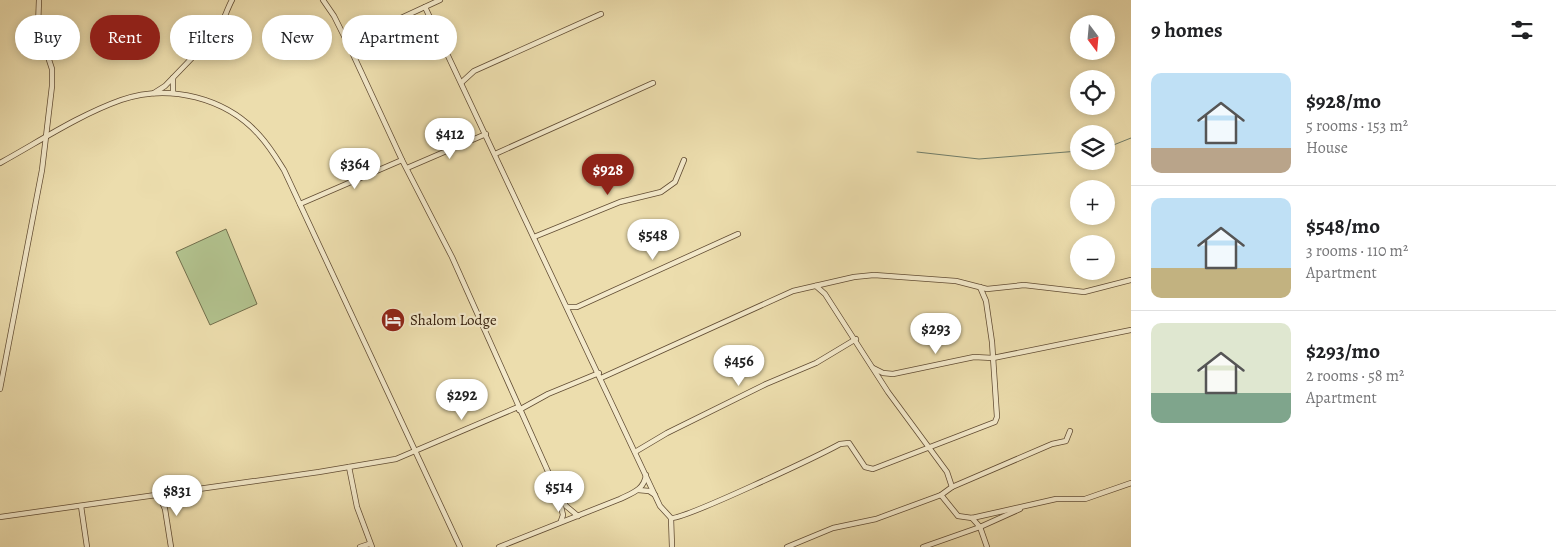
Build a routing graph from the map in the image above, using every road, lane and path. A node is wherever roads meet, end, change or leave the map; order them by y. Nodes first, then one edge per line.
1 (39, 0) edge
2 (232, 0) edge
3 (323, 0) edge
4 (440, 0) edge
5 (425, 7) junction
6 (602, 14) dead end
7 (408, 15) edge
8 (342, 32) edge
9 (356, 60) edge
10 (173, 78) junction
11 (462, 82) junction
12 (653, 83) dead end
13 (153, 93) junction
14 (173, 93) junction
15 (486, 134) junction
16 (47, 138) junction
17 (495, 154) junction
18 (402, 160) junction
19 (684, 160) dead end
20 (0, 163) edge
21 (406, 168) junction
22 (300, 204) junction
23 (738, 234) dead end
24 (534, 237) junction
25 (1131, 280) edge
26 (828, 283) junction
27 (816, 286) junction
28 (980, 287) junction
29 (993, 289) junction
30 (826, 294) junction
31 (986, 301) junction
32 (567, 307) junction
33 (577, 307) junction
34 (572, 317) junction
35 (1131, 330) edge
36 (856, 339) junction
37 (850, 345) junction
38 (860, 346) junction
39 (993, 358) junction
40 (873, 368) junction
41 (888, 375) junction
42 (600, 376) junction
43 (882, 383) junction
44 (0, 389) edge
45 (518, 408) junction
46 (1070, 431) dead end
47 (936, 446) junction
48 (928, 449) junction
49 (635, 452) junction
50 (415, 453) junction
51 (932, 455) junction
52 (349, 467) junction
53 (646, 474) junction
54 (1131, 483) edge
55 (952, 487) junction
56 (638, 490) junction
57 (558, 492) junction
58 (159, 495) junction
59 (655, 495) junction
60 (941, 495) junction
61 (81, 506) junction
62 (1021, 508) junction
63 (578, 516) junction
64 (0, 517) edge
65 (671, 518) junction
66 (972, 518) junction
67 (561, 521) junction
68 (980, 528) junction
69 (370, 545) edge
70 (87, 547) edge
71 (172, 547) edge
72 (360, 547) edge
73 (460, 547) edge
74 (499, 547) edge
75 (672, 547) edge
76 (787, 547) edge
77 (923, 547) edge
78 (987, 547) edge

1 - 16 street
2 - 10 street
3 - 8 street
4 - 5 street
5 - 7 street
5 - 11 street
6 - 11 street
9 - 18 street
10 - 13 street
10 - 14 street
11 - 15 street
12 - 17 street
13 - 14 street
13 - 16 street
14 - 22 street
15 - 17 street
15 - 21 street
16 - 20 street
16 - 44 street
17 - 24 street
18 - 21 street
18 - 22 street
19 - 24 street
21 - 45 street
22 - 50 street
23 - 33 street
24 - 32 street
25 - 29 street
26 - 27 street
26 - 28 street
26 - 30 street
27 - 30 street
27 - 42 street
28 - 29 street
28 - 31 street
29 - 31 street
30 - 36 street
31 - 39 street
32 - 33 street
32 - 34 street
33 - 34 street
34 - 42 street
35 - 39 street
36 - 37 street
36 - 38 street
37 - 38 street
37 - 49 street
38 - 40 street
39 - 41 street
39 - 47 street
40 - 41 street
40 - 43 street
41 - 43 street
42 - 45 street
42 - 49 street
43 - 48 street
45 - 50 street
45 - 57 street
46 - 55 street
47 - 48 street
47 - 51 street
48 - 51 street
48 - 65 street
49 - 53 street
50 - 52 street
50 - 73 street
51 - 55 street
52 - 58 street
52 - 69 street
53 - 56 street
53 - 59 street
54 - 62 street
55 - 60 street
56 - 59 street
56 - 63 street
57 - 63 street
57 - 67 street
58 - 61 street
58 - 71 street
59 - 65 street
60 - 66 street
60 - 76 street
61 - 64 street
61 - 70 street
62 - 66 street
62 - 68 street
63 - 67 street
65 - 75 street
66 - 68 street
67 - 74 street
68 - 77 street
68 - 78 street
69 - 72 street

